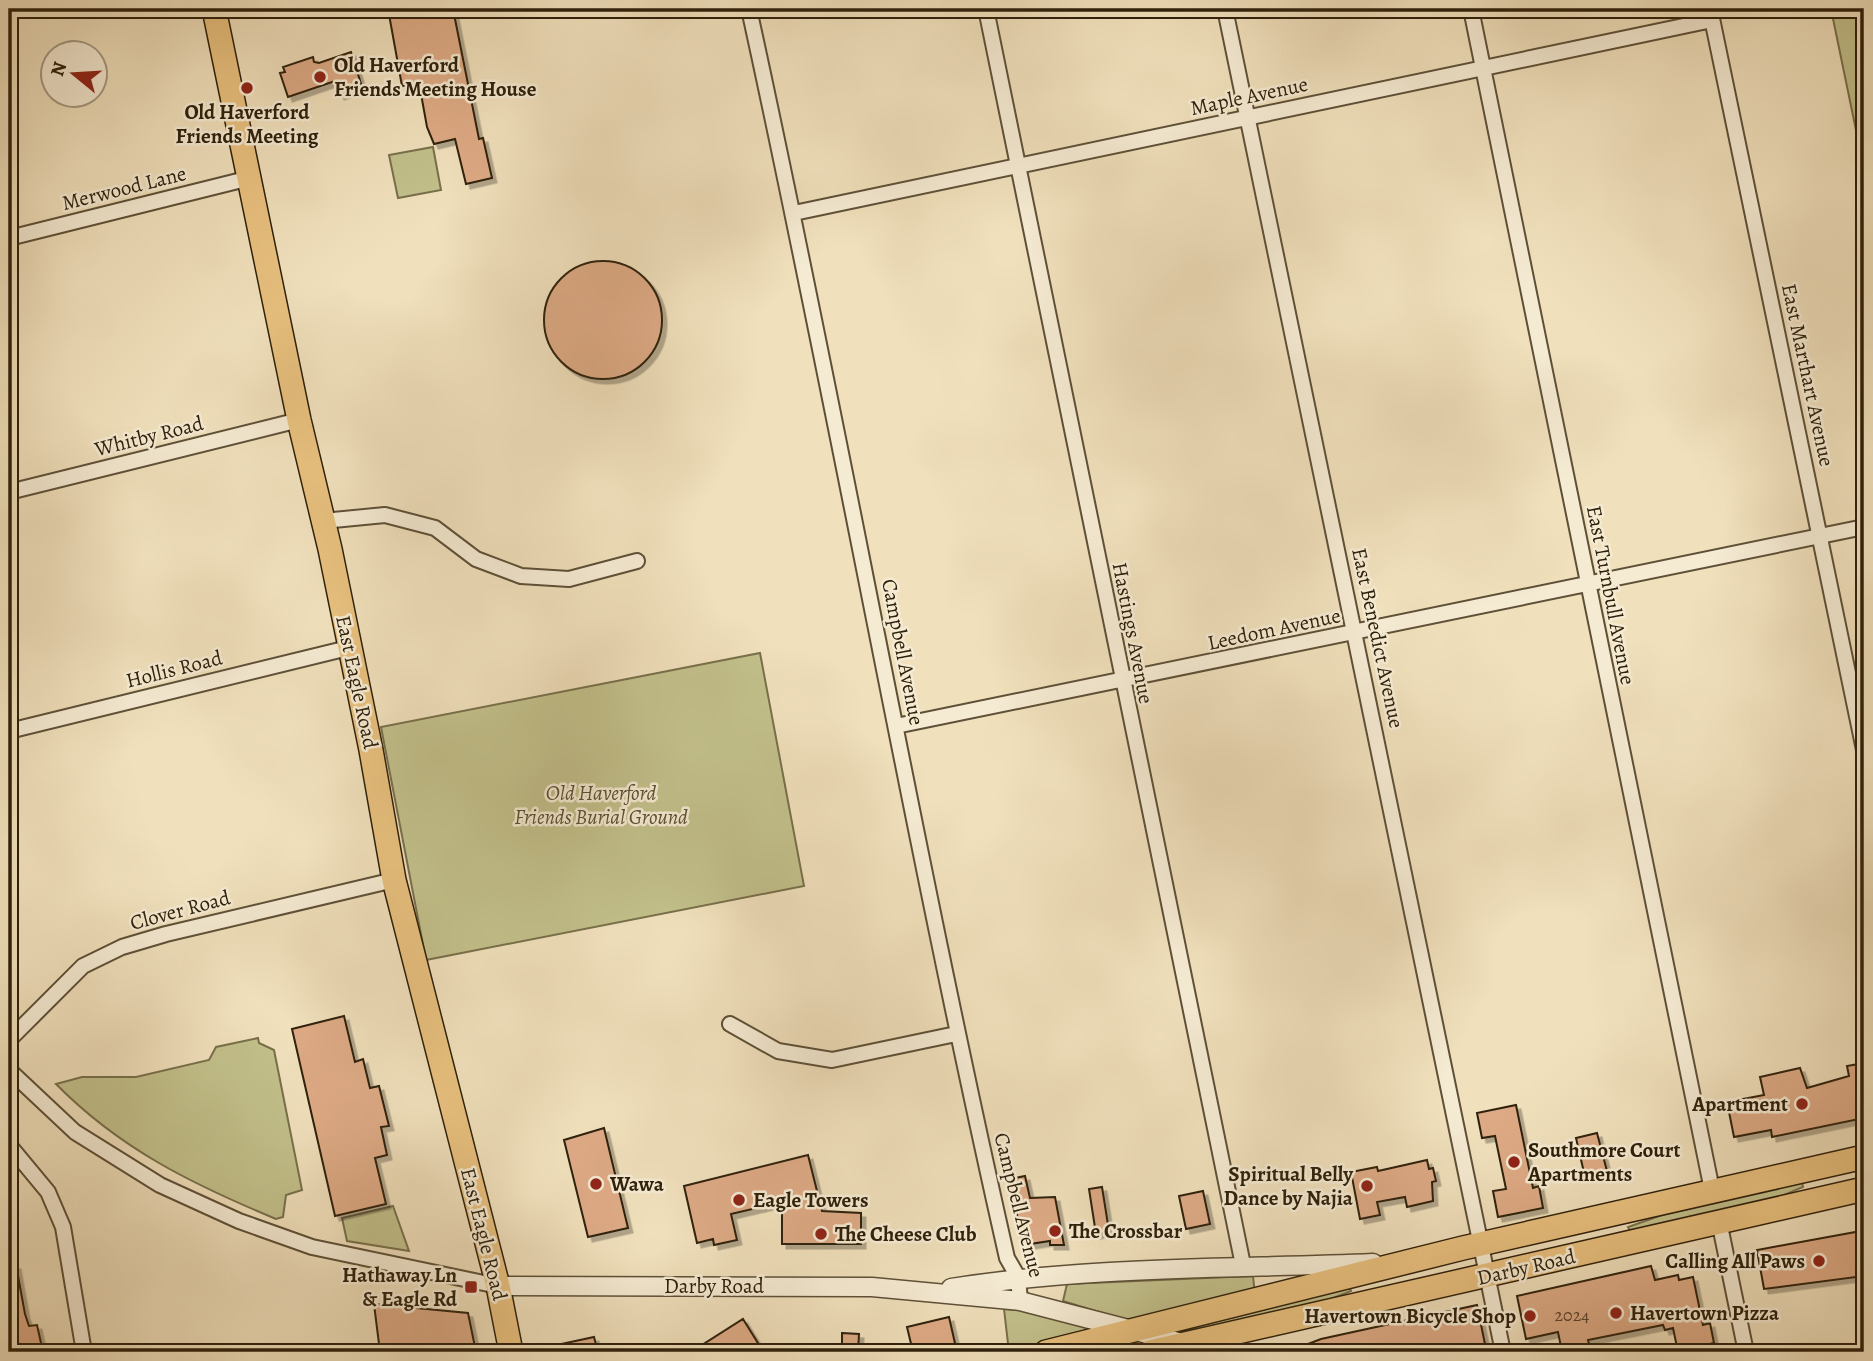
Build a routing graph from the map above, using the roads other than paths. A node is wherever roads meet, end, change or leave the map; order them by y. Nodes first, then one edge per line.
1 (214, 9) edge
2 (749, 9) edge
3 (986, 9) edge
4 (1225, 9) edge
5 (1471, 9) edge
6 (1711, 14) edge
7 (1484, 67) junction
8 (1246, 118) junction
9 (1021, 167) junction
10 (250, 178) junction
11 (794, 213) junction
12 (9, 238) edge
13 (299, 420) junction
14 (9, 492) edge
15 (323, 522) junction
16 (1864, 527) edge
17 (1820, 537) junction
18 (637, 561) dead end
19 (1588, 585) junction
20 (1356, 633) junction
21 (348, 648) junction
22 (1121, 682) junction
23 (896, 726) junction
24 (9, 731) edge
25 (1864, 750) edge
26 (394, 880) junction
27 (730, 1024) dead end
28 (956, 1034) junction
29 (9, 1040) edge
30 (9, 1070) edge
31 (9, 1145) edge
32 (1864, 1157) edge
33 (25, 1165) junction
34 (9, 1169) edge
35 (1864, 1189) edge
36 (1712, 1190) junction
37 (1718, 1222) junction
38 (1481, 1244) junction
39 (1408, 1262) junction
40 (1243, 1265) junction
41 (1489, 1276) junction
42 (1018, 1277) junction
43 (498, 1286) junction
44 (930, 1291) junction
45 (1020, 1301) junction
46 (1134, 1332) junction
47 (1189, 1344) junction
48 (84, 1352) edge
49 (511, 1352) edge
50 (1046, 1352) edge
51 (1150, 1352) edge
52 (1503, 1352) edge
53 (1746, 1352) edge

1 - 10 main road, East Eagle Road
2 - 11 street, Campbell Avenue
3 - 9 street, Hastings Avenue
4 - 8 street, East Benedict Avenue
5 - 7 street, East Turnbull Avenue
6 - 7 street, Maple Avenue
6 - 17 street, East Marthart Avenue
7 - 8 street, Maple Avenue
7 - 19 street, East Turnbull Avenue
8 - 9 street, Maple Avenue
8 - 20 street, East Benedict Avenue
9 - 11 street, Maple Avenue
9 - 22 street, Hastings Avenue
10 - 12 street, Merwood Lane
10 - 13 main road, East Eagle Road
11 - 23 street, Campbell Avenue
13 - 14 street, Whitby Road
13 - 15 main road, East Eagle Road
15 - 18 street
15 - 21 main road, East Eagle Road
16 - 17 street, Leedom Avenue
17 - 19 street, Leedom Avenue
17 - 25 street, East Marthart Avenue
19 - 20 street, Leedom Avenue
19 - 36 street, East Turnbull Avenue
20 - 22 street, Leedom Avenue
20 - 38 street, East Benedict Avenue
21 - 24 street, Hollis Road
21 - 26 main road, East Eagle Road
22 - 23 street, Leedom Avenue
22 - 40 street, Hastings Avenue
23 - 28 street, Campbell Avenue
26 - 29 street, Clover Road
26 - 43 main road, East Eagle Road
27 - 28 street
28 - 42 street, Campbell Avenue
30 - 43 street
31 - 33 street
32 - 36 main road, Darby Road
33 - 34 street
33 - 48 street
35 - 37 main road, Darby Road
36 - 38 main road, Darby Road
37 - 41 main road, Darby Road
37 - 53 street
38 - 39 main road, Darby Road
38 - 41 street, East Benedict Avenue
39 - 40 street, Darby Road
39 - 46 main road, Darby Road
40 - 42 street, Darby Road
41 - 47 main road, Darby Road
41 - 52 street, East Benedict Avenue
42 - 44 street, Darby Road
42 - 45 street, Campbell Avenue
43 - 44 street, Darby Road
43 - 49 main road, East Eagle Road
44 - 45 street, Darby Road
45 - 46 street, Darby Road
46 - 47 street, Darby Road
46 - 50 main road, Darby Road
47 - 51 main road, Darby Road

